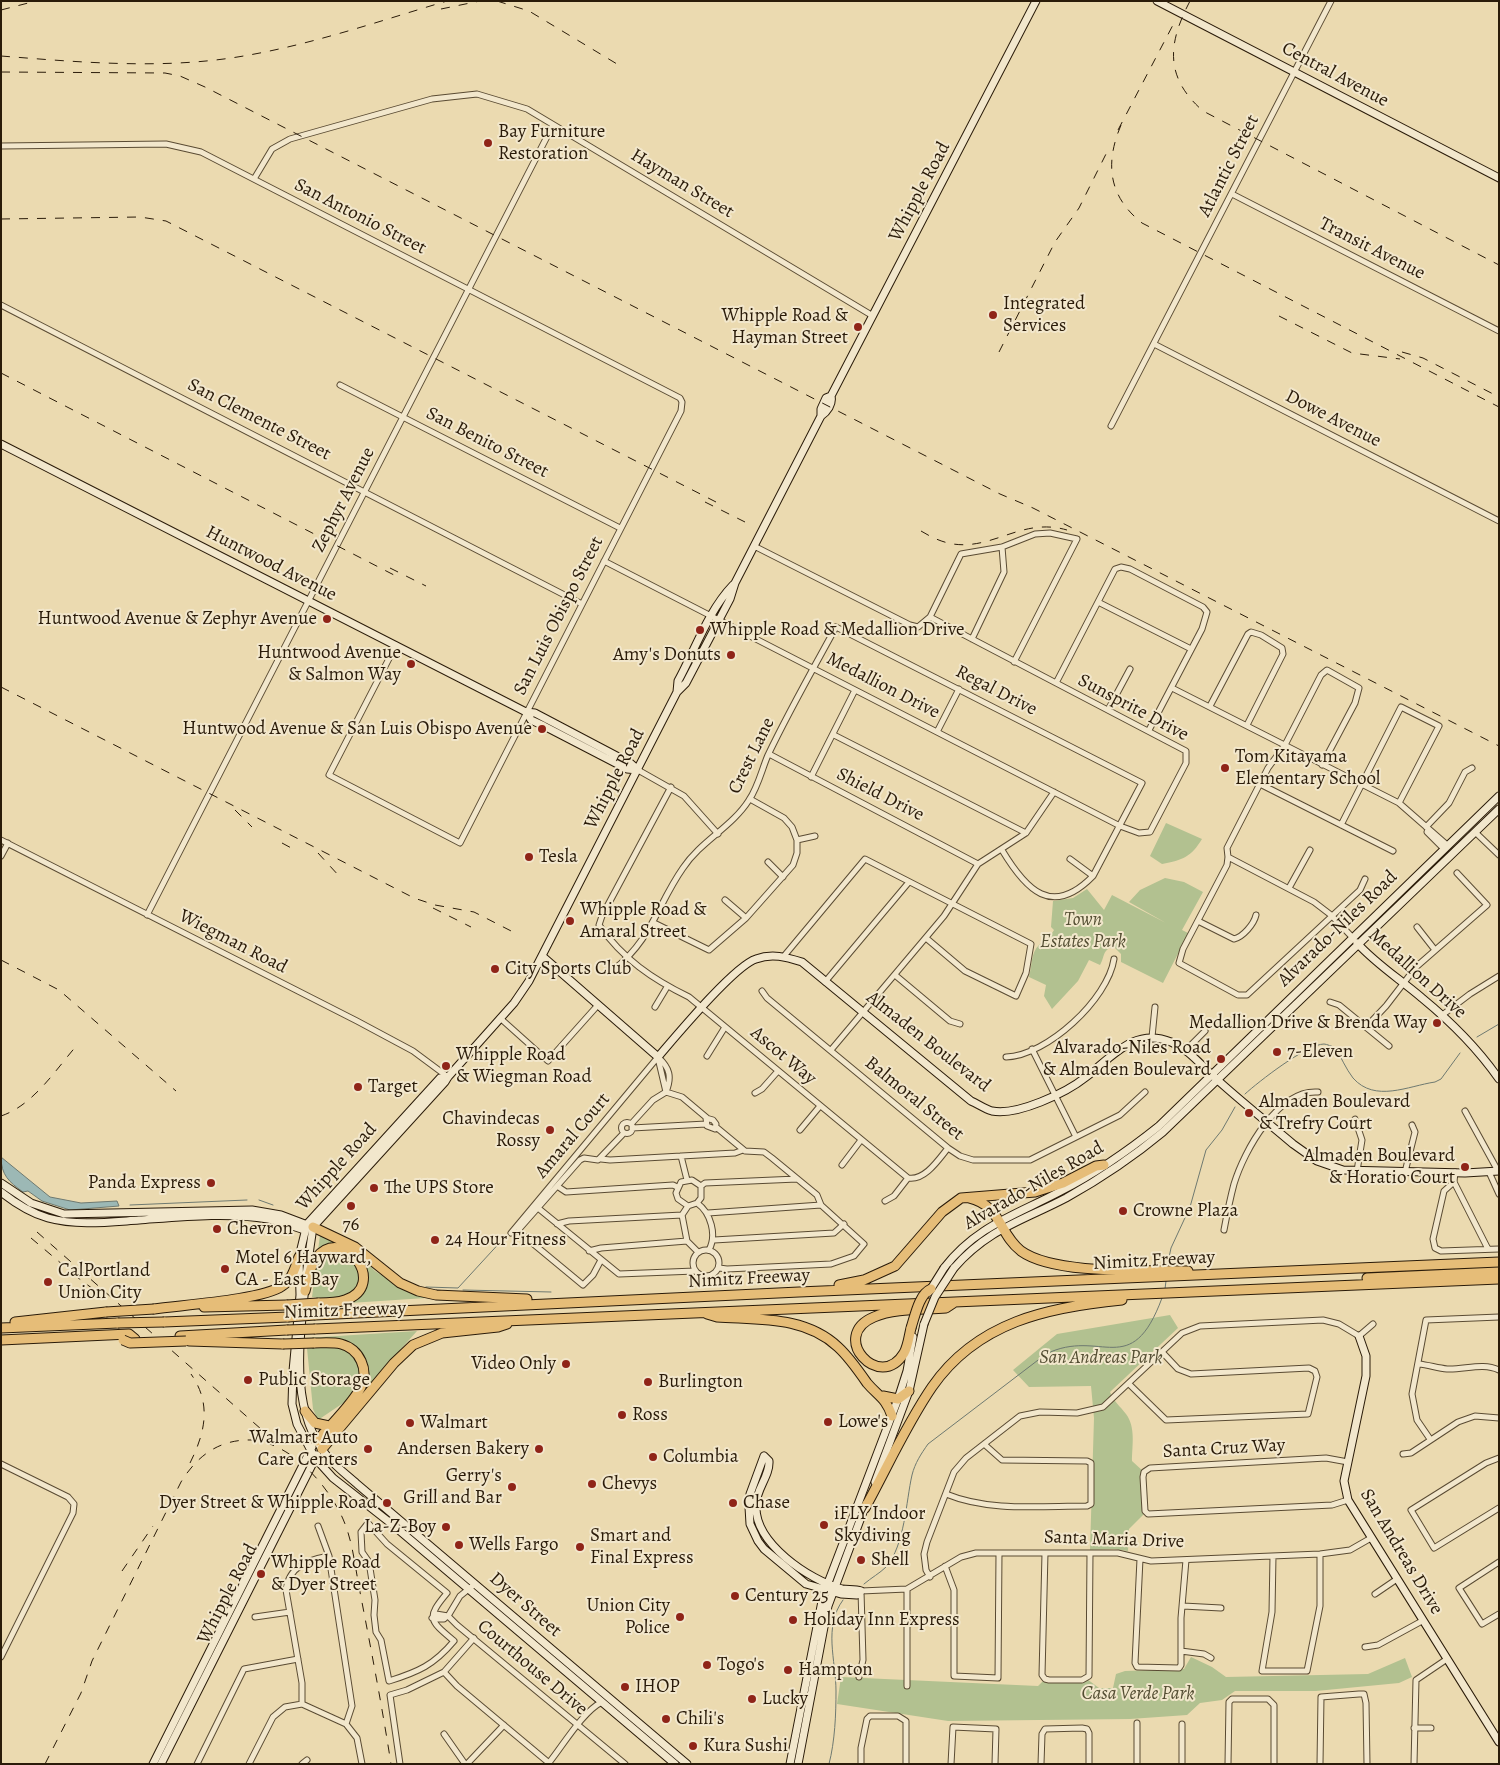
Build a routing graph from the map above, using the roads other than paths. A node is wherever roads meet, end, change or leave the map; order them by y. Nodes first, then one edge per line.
1 (1036, 1) edge
2 (1157, 1) edge
3 (1331, 1) edge
4 (1294, 72) junction
5 (553, 125) junction
6 (1, 146) edge
7 (1499, 178) edge
8 (254, 179) junction
9 (1232, 194) junction
10 (469, 290) junction
11 (1, 305) edge
12 (873, 316) junction
13 (1499, 331) edge
14 (1154, 344) junction
15 (340, 385) dead end
16 (682, 402) joint
17 (403, 417) junction
18 (1111, 426) dead end
19 (1, 444) edge
20 (365, 492) junction
21 (1499, 521) edge
22 (620, 528) junction
23 (754, 546) junction
24 (1002, 547) junction
25 (604, 561) junction
26 (308, 601) junction
27 (1098, 602) junction
28 (582, 604) junction
29 (930, 617) junction
30 (716, 618) junction
31 (836, 627) joint
32 (972, 639) junction
33 (396, 646) junction
34 (1191, 649) junction
35 (1014, 662) junction
36 (1130, 668) dead end
37 (813, 669) junction
38 (1056, 683) junction
39 (1172, 688) junction
40 (959, 689) junction
41 (855, 690) junction
42 (1210, 706) junction
43 (1108, 710) junction
44 (526, 712) junction
45 (1247, 725) junction
46 (1149, 730) junction
47 (937, 732) junction
48 (834, 736) junction
49 (1285, 745) junction
50 (769, 754) junction
51 (1322, 765) junction
52 (1472, 768) dead end
53 (638, 770) junction
54 (811, 776) junction
55 (1260, 784) junction
56 (1361, 784) junction
57 (671, 787) junction
58 (1054, 792) junction
59 (1499, 796) edge
60 (750, 800) junction
61 (1399, 803) junction
62 (1499, 809) edge
63 (1341, 825) junction
64 (1120, 826) junction
65 (1427, 828) junction
66 (1150, 832) joint
67 (1475, 832) junction
68 (1026, 833) junction
69 (718, 834) junction
70 (815, 836) dead end
71 (1, 840) edge
72 (797, 840) junction
73 (8, 843) junction
74 (1445, 847) junction
75 (1002, 850) junction
76 (1310, 850) dead end
77 (1393, 851) dead end
78 (1499, 854) edge
79 (1, 856) edge
80 (1228, 857) junction
81 (1070, 859) dead end
82 (768, 862) dead end
83 (978, 864) junction
84 (1457, 873) dead end
85 (783, 876) junction
86 (1093, 876) junction
87 (1365, 879) dead end
88 (909, 882) junction
89 (1289, 888) junction
90 (726, 900) dead end
91 (953, 903) junction
92 (147, 914) junction
93 (1256, 915) dead end
94 (1331, 916) junction
95 (746, 918) junction
96 (1198, 921) junction
97 (654, 922) junction
98 (1417, 927) dead end
99 (926, 938) junction
100 (1353, 938) junction
101 (1359, 945) junction
102 (1435, 950) junction
103 (542, 956) junction
104 (784, 956) junction
105 (1114, 958) dead end
106 (628, 959) junction
107 (613, 970) dead end
108 (895, 975) junction
109 (1499, 976) edge
110 (826, 982) junction
111 (1403, 984) junction
112 (667, 987) junction
113 (762, 991) dead end
114 (1330, 1002) dead end
115 (598, 1005) junction
116 (1155, 1007) dead end
117 (655, 1008) dead end
118 (702, 1008) junction
119 (863, 1013) junction
120 (1441, 1016) junction
121 (500, 1018) junction
122 (960, 1024) dead end
123 (1367, 1026) junction
124 (726, 1027) junction
125 (1205, 1031) dead end
126 (1152, 1037) junction
127 (1389, 1046) dead end
128 (1032, 1049) junction
129 (831, 1050) junction
130 (1186, 1050) junction
131 (708, 1056) dead end
132 (1006, 1057) dead end
133 (658, 1058) junction
134 (1496, 1069) edge
135 (778, 1071) junction
136 (1212, 1075) junction
137 (448, 1076) junction
138 (1499, 1079) edge
139 (1218, 1080) junction
140 (666, 1092) junction
141 (1145, 1092) dead end
142 (1318, 1092) dead end
143 (755, 1093) dead end
144 (1056, 1094) junction
145 (820, 1106) junction
146 (1465, 1111) dead end
147 (1169, 1117) junction
148 (1356, 1119) dead end
149 (706, 1121) junction
150 (1266, 1122) junction
151 (1412, 1125) dead end
152 (632, 1126) junction
153 (800, 1130) dead end
154 (1076, 1137) junction
155 (861, 1140) junction
156 (948, 1148) junction
157 (742, 1150) junction
158 (1142, 1150) junction
159 (681, 1156) junction
160 (600, 1159) junction
161 (842, 1165) dead end
162 (1104, 1166) junction
163 (1357, 1171) junction
164 (1498, 1171) edge
165 (1405, 1172) junction
166 (1455, 1172) junction
167 (1489, 1172) junction
168 (908, 1178) junction
169 (797, 1179) junction
170 (687, 1180) junction
171 (1454, 1182) junction
172 (1, 1183) edge
173 (557, 1186) junction
174 (701, 1186) junction
175 (677, 1187) junction
176 (1, 1192) edge
177 (1499, 1194) edge
178 (961, 1198) junction
179 (885, 1201) dead end
180 (697, 1203) junction
181 (821, 1205) junction
182 (688, 1206) junction
183 (538, 1208) junction
184 (708, 1213) junction
185 (682, 1215) junction
186 (121, 1218) junction
187 (557, 1224) junction
188 (844, 1224) junction
189 (1001, 1224) junction
190 (308, 1227) junction
191 (1224, 1230) dead end
192 (511, 1233) dead end
193 (714, 1240) junction
194 (687, 1241) junction
195 (1499, 1248) edge
196 (1488, 1249) junction
197 (709, 1250) junction
198 (590, 1251) junction
199 (698, 1252) junction
200 (299, 1257) junction
201 (601, 1260) junction
202 (1499, 1262) edge
203 (718, 1268) junction
204 (695, 1271) junction
205 (1499, 1272) edge
206 (1153, 1274) junction
207 (1499, 1279) edge
208 (1193, 1281) junction
209 (931, 1289) joint
210 (305, 1291) junction
211 (799, 1292) junction
212 (1151, 1293) junction
213 (957, 1301) junction
214 (539, 1303) junction
215 (154, 1309) junction
216 (702, 1312) junction
217 (1499, 1318) edge
218 (517, 1320) junction
219 (1, 1322) edge
220 (99, 1324) junction
221 (1373, 1324) dead end
222 (1, 1328) edge
223 (913, 1328) junction
224 (1, 1334) edge
225 (1358, 1336) junction
226 (183, 1338) junction
227 (135, 1339) junction
228 (1, 1340) edge
229 (123, 1340) junction
230 (1, 1345) edge
231 (1162, 1352) junction
232 (1419, 1364) junction
233 (1499, 1370) edge
234 (1129, 1384) junction
235 (909, 1391) junction
236 (883, 1396) junction
237 (898, 1399) junction
238 (306, 1411) junction
239 (892, 1416) junction
240 (1499, 1418) edge
241 (329, 1426) junction
242 (1430, 1439) junction
243 (984, 1444) junction
244 (319, 1445) junction
245 (310, 1450) junction
246 (1403, 1454) dead end
247 (315, 1458) junction
248 (1499, 1458) edge
249 (1348, 1462) junction
250 (1, 1464) edge
251 (946, 1494) junction
252 (1348, 1500) junction
253 (865, 1508) junction
254 (1499, 1508) edge
255 (318, 1526) dead end
256 (1371, 1538) junction
257 (999, 1553) junction
258 (1045, 1553) junction
259 (1090, 1554) junction
260 (1320, 1554) junction
261 (329, 1556) junction
262 (1273, 1556) junction
263 (1140, 1559) junction
264 (1186, 1560) junction
265 (1499, 1562) edge
266 (945, 1566) junction
267 (842, 1570) junction
268 (930, 1577) junction
269 (469, 1578) junction
270 (1396, 1579) junction
271 (475, 1584) junction
272 (826, 1586) junction
273 (468, 1589) junction
274 (834, 1589) junction
275 (907, 1589) junction
276 (857, 1590) junction
277 (1375, 1594) dead end
278 (1182, 1606) junction
279 (1221, 1608) dead end
280 (290, 1612) junction
281 (1499, 1614) edge
282 (448, 1616) junction
283 (254, 1617) dead end
284 (433, 1617) junction
285 (1422, 1621) junction
286 (474, 1638) junction
287 (1365, 1647) dead end
288 (1182, 1651) junction
289 (1, 1657) edge
290 (1211, 1658) dead end
291 (298, 1659) junction
292 (1447, 1659) junction
293 (444, 1672) junction
294 (859, 1676) dead end
295 (907, 1686) dead end
296 (602, 1702) junction
297 (616, 1702) junction
298 (302, 1704) junction
299 (1137, 1723) dead end
300 (346, 1724) junction
301 (1182, 1724) dead end
302 (504, 1725) junction
303 (578, 1725) junction
304 (1414, 1728) junction
305 (1431, 1728) dead end
306 (444, 1734) dead end
307 (1499, 1742) edge
308 (548, 1763) edge
309 (153, 1764) edge
310 (161, 1764) edge
311 (197, 1764) edge
312 (249, 1764) edge
313 (362, 1764) edge
314 (400, 1764) edge
315 (466, 1764) edge
316 (624, 1764) edge
317 (675, 1764) edge
318 (687, 1764) edge
319 (790, 1764) edge
320 (798, 1764) edge
321 (860, 1764) edge
322 (906, 1764) edge
323 (952, 1764) edge
324 (995, 1764) edge
325 (1041, 1764) edge
326 (1089, 1764) edge
327 (1137, 1764) edge
328 (1182, 1764) edge
329 (1228, 1764) edge
330 (1274, 1764) edge
331 (1320, 1764) edge
332 (1367, 1764) edge
333 (1414, 1764) edge

1 - 12 main road, Whipple Road
2 - 4 main road, Central Avenue
3 - 4 street, Atlantic Street
4 - 7 main road, Central Avenue
4 - 9 street, Atlantic Street
5 - 8 street, Hayman Street
5 - 10 street, Zephyr Avenue
5 - 12 street, Hayman Street
6 - 8 street, San Antonio Street
8 - 10 street, San Antonio Street
9 - 13 street, Transit Avenue
9 - 14 street, Atlantic Street
10 - 16 street, San Antonio Street
10 - 17 street, Zephyr Avenue
11 - 20 street, San Clemente Street
12 - 23 main road, Whipple Road
14 - 18 street, Atlantic Street
14 - 21 street, Dowe Avenue
15 - 17 street, San Benito Street
16 - 22 street, San Luis Obispo Street
17 - 20 street, Zephyr Avenue
17 - 22 street, San Benito Street
19 - 26 main road, Huntwood Avenue
20 - 26 street, Zephyr Avenue
20 - 28 street, San Clemente Street
22 - 25 street, San Luis Obispo Street
23 - 29 street
23 - 30 main road, Whipple Road
24 - 29 street
24 - 32 street
24 - 35 street
25 - 28 street, San Luis Obispo Street
25 - 30 street, Medallion Drive
26 - 33 main road, Huntwood Avenue
26 - 92 street, Zephyr Avenue
27 - 34 street
27 - 34 street
27 - 38 street
28 - 44 street, San Luis Obispo Street
29 - 32 street, Sunsprite Drive
30 - 37 street, Medallion Drive
30 - 53 main road, Whipple Road
31 - 37 street, Crest Lane
31 - 40 street, Regal Drive
32 - 35 street, Sunsprite Drive
33 - 44 main road, Huntwood Avenue
33 - 44 street, San Luis Obispo Street
34 - 39 street
35 - 38 street, Sunsprite Drive
36 - 43 street
37 - 41 street, Medallion Drive
37 - 50 street, Crest Lane
38 - 43 street, Sunsprite Drive
39 - 42 street
39 - 46 street
40 - 47 street
40 - 64 street, Regal Drive
41 - 47 street, Medallion Drive
41 - 48 street
42 - 45 street
42 - 45 street
43 - 46 street, Sunsprite Drive
44 - 53 main road, Huntwood Avenue
45 - 49 street
46 - 66 street, Sunsprite Drive
47 - 58 street, Medallion Drive
48 - 54 street
48 - 68 street
49 - 51 street
49 - 51 street
49 - 55 street
50 - 54 street, Shield Drive
50 - 60 street, Crest Lane
51 - 56 street
52 - 65 street
53 - 57 street, Huntwood Avenue
53 - 103 main road, Whipple Road
54 - 83 street, Shield Drive
55 - 63 street
55 - 80 street
56 - 61 street
56 - 61 street
56 - 63 street
57 - 69 street, Huntwood Avenue
57 - 106 street, Ascot Way
58 - 64 street, Medallion Drive
58 - 68 street
59 - 74 main road, Alvarado-Niles Road
60 - 69 street, Crest Lane
60 - 72 street
61 - 65 street
62 - 67 main road, Alvarado-Niles Road
63 - 77 street
64 - 66 street, Medallion Drive
64 - 86 street
65 - 74 street
67 - 78 street
67 - 101 main road, Alvarado-Niles Road
68 - 75 street
69 - 97 street, Crest Lane
70 - 72 street
71 - 73 street, Wiegman Road
72 - 85 street
73 - 79 street
73 - 92 street, Wiegman Road
74 - 100 main road, Alvarado-Niles Road
75 - 83 street
75 - 86 street
76 - 89 street
80 - 89 street, Medallion Drive
80 - 96 street
81 - 86 street
82 - 85 street
83 - 91 street
84 - 102 street
85 - 95 street
87 - 94 street
88 - 91 street
88 - 104 street
88 - 110 street
89 - 94 street, Medallion Drive
90 - 95 street
91 - 99 street
91 - 99 street
92 - 137 street, Wiegman Road
93 - 96 street
94 - 96 street
94 - 100 street, Medallion Drive
95 - 97 street
97 - 106 street, Crest Lane
98 - 102 street
99 - 108 street
100 - 101 main road, Medallion Drive
100 - 136 main road, Alvarado-Niles Road
101 - 111 main road, Medallion Drive
101 - 139 main road, Alvarado-Niles Road
102 - 111 street
103 - 115 main road
103 - 121 main road, Whipple Road
104 - 110 main road, Almaden Boulevard
104 - 118 main road
105 - 128 street
106 - 107 street, Crest Lane
106 - 112 street, Ascot Way
108 - 119 street
108 - 122 street
109 - 120 street
110 - 119 main road, Almaden Boulevard
111 - 120 main road, Medallion Drive
111 - 123 street
112 - 117 street
112 - 118 street, Ascot Way
113 - 129 street, Balmoral Street
114 - 123 street
115 - 121 street
115 - 133 main road
116 - 126 street
118 - 124 street, Ascot Way
118 - 133 main road
119 - 129 street
119 - 144 main road, Almaden Boulevard
120 - 134 main road, Medallion Drive
121 - 137 main road, Whipple Road
123 - 127 street
124 - 131 street
124 - 135 street, Ascot Way
125 - 130 street
126 - 130 main road
126 - 144 main road, Almaden Boulevard
128 - 132 street
128 - 144 street
129 - 156 street, Balmoral Street
130 - 136 main road
133 - 140 street
133 - 192 street, Amaral Court
134 - 138 main road, Medallion Drive
135 - 143 street
135 - 145 street, Ascot Way
136 - 139 main road
136 - 147 main road, Alvarado-Niles Road
137 - 190 main road, Whipple Road
139 - 150 main road
139 - 158 main road, Alvarado-Niles Road
140 - 149 street
140 - 152 street
141 - 154 street, Balmoral Street
142 - 150 street
144 - 154 street
145 - 153 street
145 - 155 street, Ascot Way
146 - 164 street
147 - 158 main road
147 - 162 main road, Alvarado-Niles Road
148 - 163 street
149 - 152 street
149 - 157 street
150 - 163 main road
150 - 191 street
151 - 165 street
152 - 160 street
154 - 156 street, Balmoral Street
155 - 161 street
155 - 168 street, Ascot Way
156 - 168 street
157 - 159 street
157 - 169 street
158 - 189 main road, Alvarado-Niles Road
159 - 160 street
159 - 170 street
160 - 173 street
162 - 178 highway
162 - 189 main road, Alvarado-Niles Road
163 - 165 main road
164 - 167 main road
165 - 166 main road
166 - 167 main road
166 - 171 street
167 - 177 street
168 - 179 street
169 - 174 street
169 - 181 street
170 - 174 street
170 - 175 street
171 - 196 street
171 - 196 street
172 - 186 main road
173 - 175 street
173 - 183 street
174 - 180 street
175 - 182 street
176 - 186 main road
178 - 189 highway
178 - 211 highway
180 - 182 street
180 - 184 street
181 - 184 street
181 - 188 street
182 - 185 street
183 - 187 street
183 - 201 street
184 - 193 street
185 - 187 street
185 - 194 street
186 - 190 main road
187 - 198 street
188 - 193 street
188 - 203 street
189 - 206 highway
189 - 209 main road, Alvarado-Niles Road, bridge
189 - 235 main road, Alvarado-Niles Road, bridge
190 - 200 main road, Whipple Road
190 - 210 main road, Whipple Road
190 - 214 highway
193 - 197 street
194 - 198 street
194 - 199 street
195 - 196 street
197 - 199 street
197 - 203 street
198 - 201 street
199 - 204 street
200 - 215 highway
200 - 245 main road, Whipple Road
201 - 204 street
202 - 208 highway, Nimitz Freeway
203 - 204 street
205 - 208 highway
206 - 208 highway
206 - 211 highway, Nimitz Freeway
207 - 208 highway, Nimitz Freeway
208 - 212 highway, Nimitz Freeway
209 - 223 highway, bridge
210 - 215 highway, bridge
210 - 238 main road, Whipple Road
211 - 214 highway, Nimitz Freeway
212 - 213 highway, Nimitz Freeway
212 - 253 highway
213 - 216 highway, Nimitz Freeway
213 - 223 highway
214 - 220 highway, Nimitz Freeway, bridge
215 - 219 highway, bridge
216 - 218 highway, Nimitz Freeway
216 - 236 highway
217 - 232 street
218 - 226 highway, Nimitz Freeway, bridge
218 - 244 highway
220 - 222 highway, Nimitz Freeway
220 - 224 highway
221 - 225 street
223 - 237 main road
225 - 231 street
225 - 249 main road, San Andreas Drive
226 - 227 highway, Nimitz Freeway
226 - 229 highway, bridge
226 - 241 highway, bridge
227 - 228 highway
227 - 229 highway, Nimitz Freeway
229 - 230 highway, Nimitz Freeway
231 - 234 street
231 - 234 street
232 - 233 street
232 - 242 street
234 - 243 street
235 - 237 highway
235 - 253 main road, Alvarado-Niles Road
236 - 237 highway
236 - 239 highway
237 - 239 main road
238 - 241 highway
238 - 244 main road, Whipple Road
239 - 272 main road
240 - 242 street
241 - 244 highway
242 - 246 street
243 - 251 street
243 - 251 street
244 - 245 main road, Whipple Road
244 - 247 main road, Whipple Road
244 - 269 main road, Dyer Street
245 - 247 main road, Dyer Street
245 - 309 main road, Whipple Road
247 - 273 main road, Dyer Street
247 - 310 main road, Whipple Road
248 - 254 street
249 - 252 main road, San Andreas Drive
249 - 252 street, Santa Cruz Way
250 - 289 street
251 - 268 street
252 - 256 main road, San Andreas Drive
253 - 267 main road, Alvarado-Niles Road
255 - 261 street
256 - 260 street, Santa Maria Drive
256 - 270 main road, San Andreas Drive
257 - 258 street, Santa Maria Drive
257 - 266 street, Santa Maria Drive
257 - 266 street
258 - 259 street, Santa Maria Drive
258 - 259 street
259 - 263 street, Santa Maria Drive
260 - 262 street, Santa Maria Drive
260 - 262 street
261 - 280 street
261 - 300 street
262 - 264 street, Santa Maria Drive
263 - 264 street, Santa Maria Drive
263 - 288 street
264 - 278 street
265 - 281 street
266 - 268 street, Santa Maria Drive
267 - 274 main road, Alvarado-Niles Road
267 - 276 main road
268 - 275 street, Santa Maria Drive
269 - 271 main road, Dyer Street
269 - 273 street
270 - 277 street
270 - 285 main road, San Andreas Drive
271 - 273 street
271 - 297 main road, Dyer Street
272 - 272 main road
272 - 274 main road, Santa Maria Drive
272 - 319 main road
273 - 282 street
273 - 296 main road, Dyer Street
274 - 276 main road, Santa Maria Drive
274 - 320 main road, Alvarado-Niles Road
275 - 276 street, Santa Maria Drive
275 - 295 street
276 - 294 street
278 - 279 street
278 - 288 street
280 - 283 street
280 - 291 street
282 - 284 street
282 - 286 street, Courthouse Drive
284 - 284 street
285 - 287 street
285 - 292 main road, San Andreas Drive
286 - 293 street
286 - 303 street, Courthouse Drive
288 - 290 street
291 - 298 street
291 - 311 street
292 - 304 street
292 - 307 main road, San Andreas Drive
293 - 302 street
293 - 314 street
296 - 297 main road
296 - 303 street
296 - 317 main road, Dyer Street
297 - 318 main road, Dyer Street
298 - 300 street
298 - 312 street
299 - 327 street
300 - 313 street
301 - 328 street
302 - 308 street
302 - 315 street
303 - 308 street
303 - 316 street, Courthouse Drive
304 - 305 street
304 - 333 street
306 - 315 street
321 - 322 street
323 - 324 street
325 - 326 street
329 - 330 street
331 - 332 street

